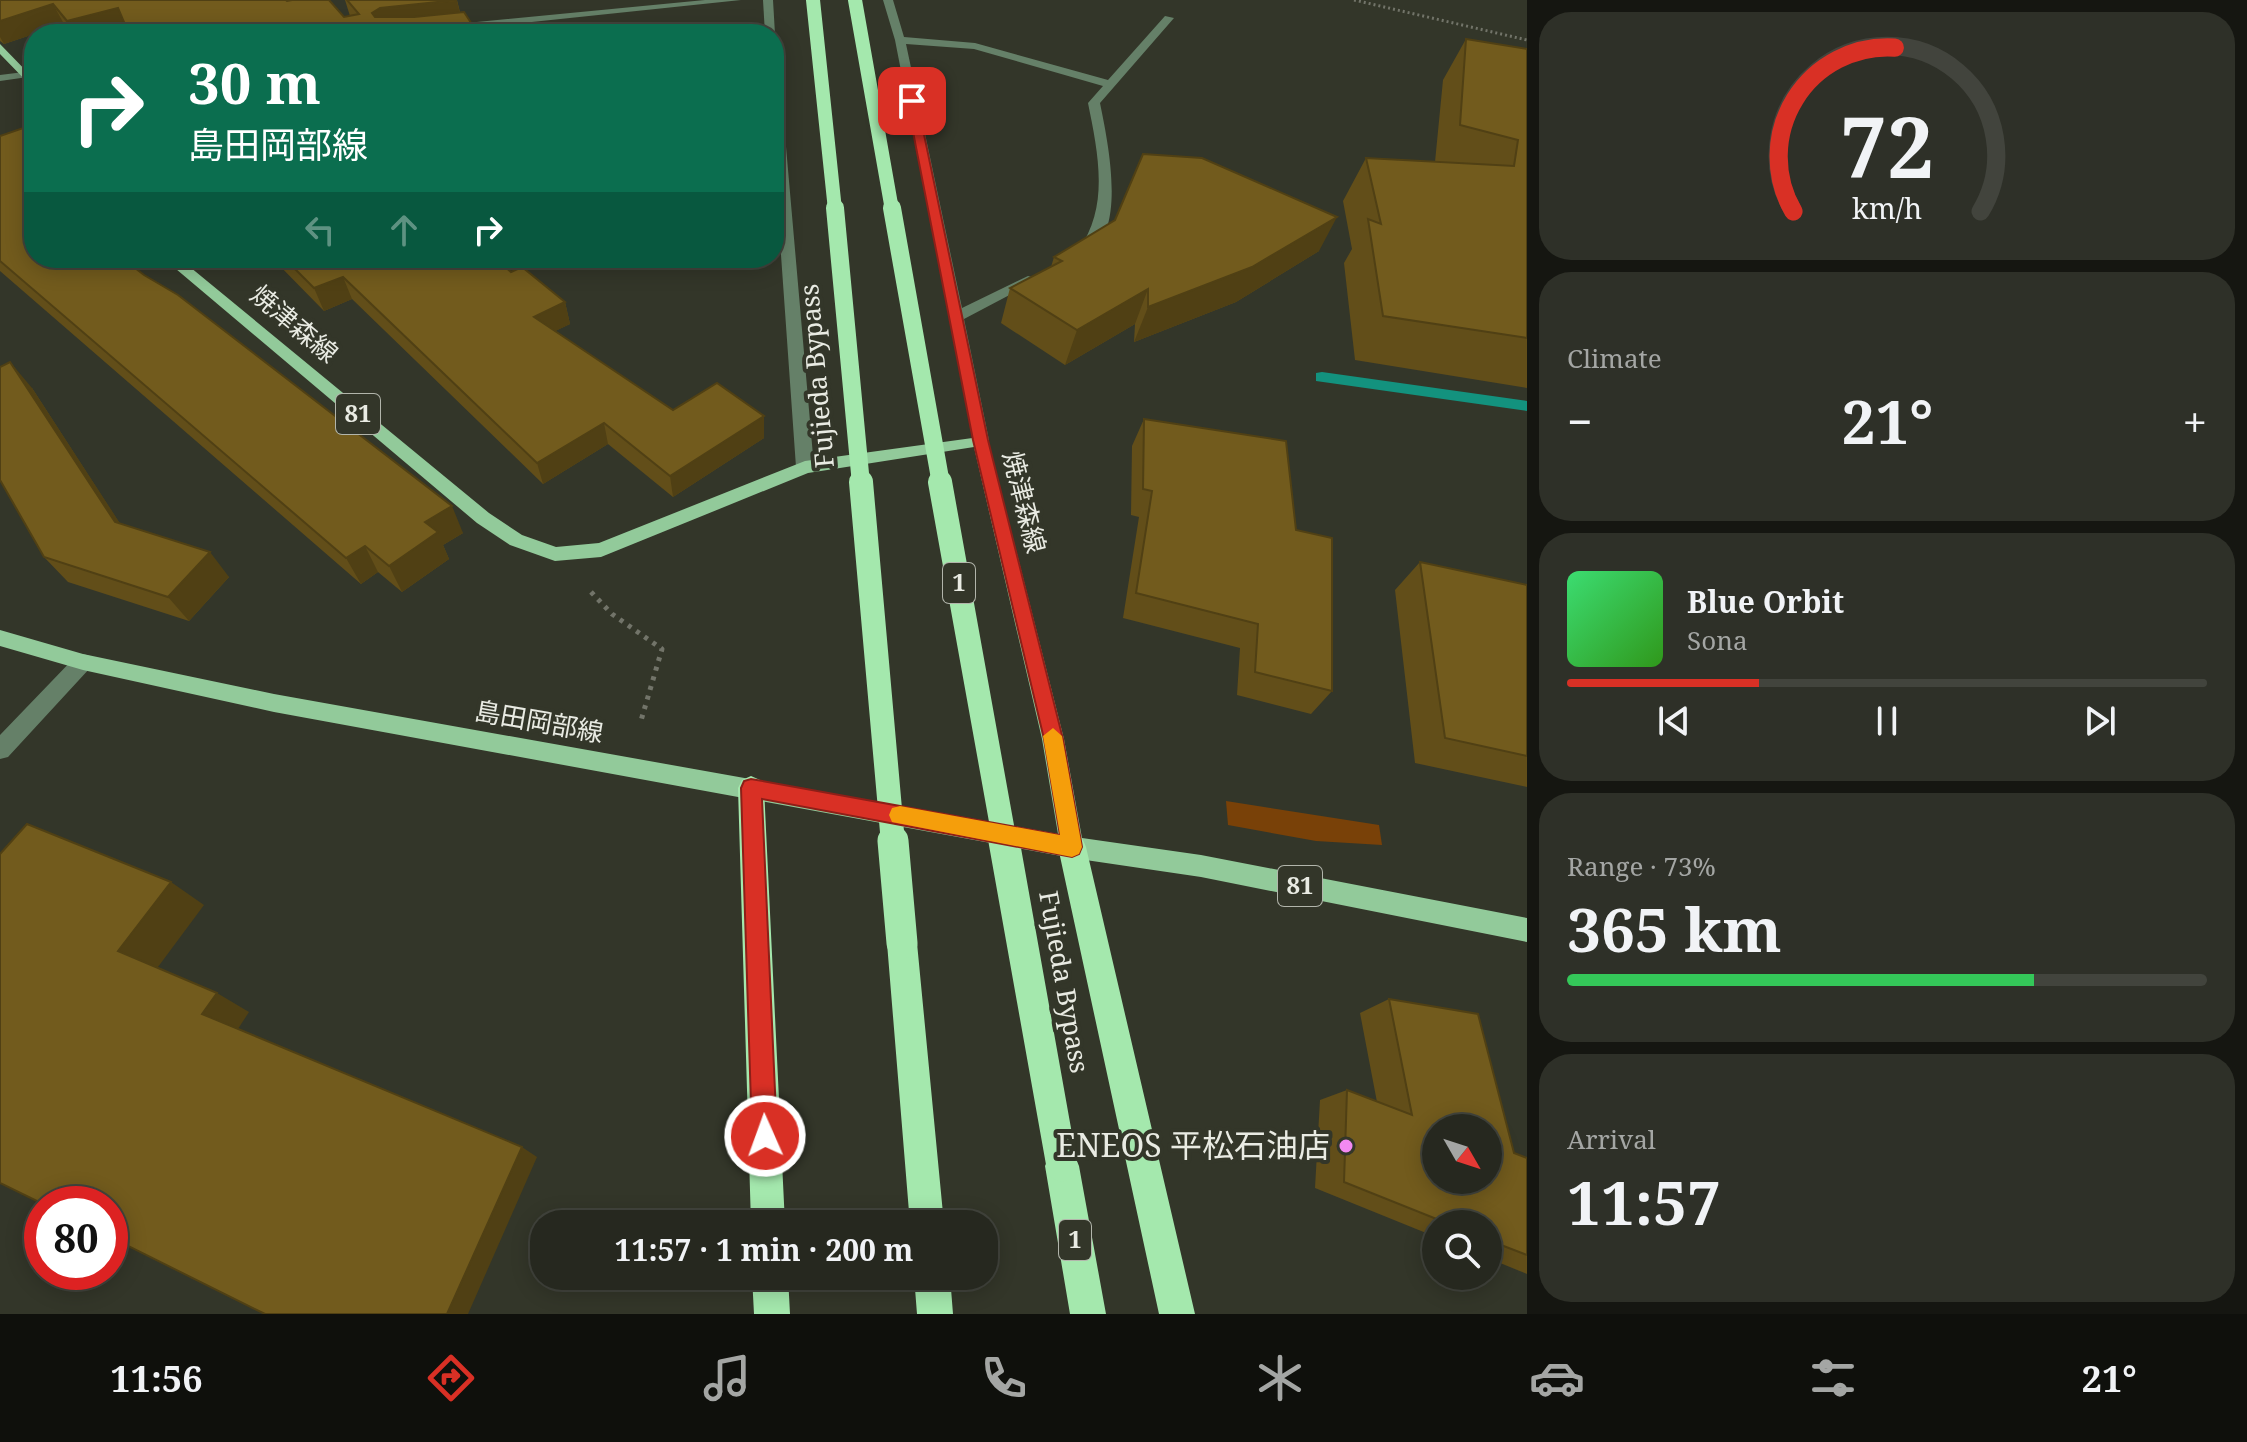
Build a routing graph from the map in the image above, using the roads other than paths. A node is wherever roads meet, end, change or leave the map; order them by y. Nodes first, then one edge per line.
1 (736, 0) edge
2 (768, 0) edge
3 (813, 0) edge
4 (855, 0) edge
5 (888, 0) edge
6 (1169, 18) dead end
7 (486, 24) edge
8 (769, 24) edge
9 (900, 40) junction
10 (0, 47) edge
11 (24, 75) joint
12 (0, 78) edge
13 (1110, 84) junction
14 (784, 203) edge
15 (1073, 261) edge
16 (182, 268) edge
17 (1048, 272) edge
18 (956, 317) junction
19 (981, 440) junction
20 (805, 467) junction
21 (1, 639) edge
22 (83, 662) junction
23 (0, 750) edge
24 (751, 788) junction
25 (1072, 847) junction
26 (1527, 930) edge
27 (767, 1210) edge
28 (926, 1210) edge
29 (771, 1290) edge
30 (933, 1290) edge
31 (772, 1314) edge
32 (935, 1314) edge
33 (1088, 1314) edge
34 (1177, 1314) edge

1 - 7 street
2 - 8 street
3 - 28 highway, Fujieda Bypass, bridge
4 - 33 highway, Fujieda Bypass / 1, bridge
5 - 9 street
6 - 13 street
9 - 13 street
9 - 18 street
10 - 11 main road
11 - 12 street
13 - 15 street
14 - 20 street
16 - 20 main road, 焼津森線 / 81
17 - 18 street
18 - 19 street
19 - 20 main road, 焼津森線 / 81
19 - 25 main road, 焼津森線
21 - 22 main road, 島田岡部線
22 - 23 street
22 - 24 main road, 島田岡部線
24 - 25 main road, 島田岡部線
24 - 27 highway
25 - 26 main road, 81
25 - 34 highway
29 - 31 highway
30 - 32 highway

